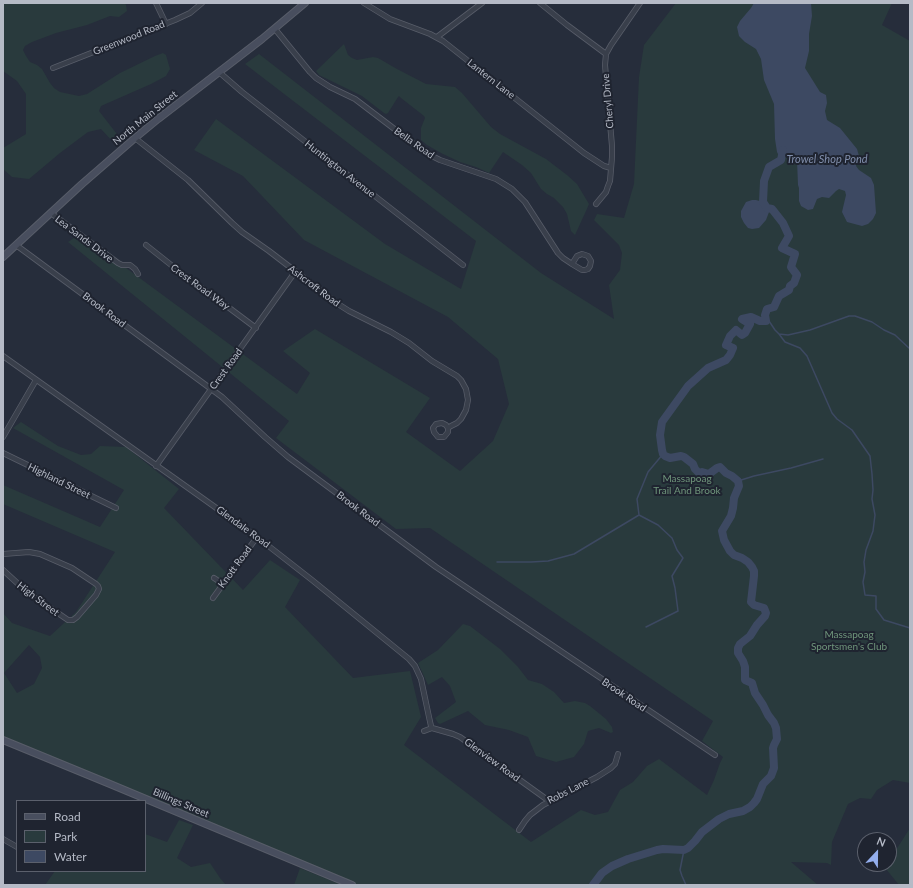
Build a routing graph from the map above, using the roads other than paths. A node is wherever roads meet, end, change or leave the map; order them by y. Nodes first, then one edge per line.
1 (156, 3) edge
2 (202, 3) edge
3 (305, 3) edge
4 (364, 3) edge
5 (482, 3) edge
6 (540, 3) edge
7 (640, 3) edge
8 (166, 24) junction
9 (275, 29) junction
10 (437, 37) junction
11 (606, 54) junction
12 (54, 68) dead end
13 (219, 72) junction
14 (135, 138) junction
15 (611, 168) junction
16 (596, 204) dead end
17 (51, 213) junction
18 (16, 245) junction
19 (146, 245) dead end
20 (3, 257) edge
21 (572, 264) dead end
22 (463, 265) dead end
23 (295, 272) junction
24 (138, 274) dead end
25 (256, 328) junction
26 (3, 356) edge
27 (36, 380) junction
28 (211, 389) junction
29 (448, 428) dead end
30 (3, 437) edge
31 (3, 453) edge
32 (156, 466) junction
33 (116, 508) dead end
34 (257, 537) junction
35 (3, 554) edge
36 (3, 570) edge
37 (214, 578) dead end
38 (223, 584) junction
39 (213, 598) dead end
40 (432, 728) junction
41 (424, 732) dead end
42 (3, 740) edge
43 (618, 754) dead end
44 (715, 755) dead end
45 (549, 801) junction
46 (519, 830) dead end
47 (3, 839) edge
48 (16, 846) edge
49 (352, 885) edge

1 - 8 street
2 - 8 street, Greenwood Road
3 - 9 main road, North Main Street
4 - 10 street, Lantern Lane
5 - 10 street
6 - 11 street
7 - 11 street
8 - 12 street, Greenwood Road
9 - 13 main road, North Main Street
9 - 21 street, Bella Road
10 - 15 street, Lantern Lane
11 - 15 street, Cheryl Drive
13 - 14 main road, North Main Street
13 - 22 street, Huntington Avenue
14 - 17 main road, North Main Street
14 - 23 street, Ashcroft Road
15 - 16 street, Cheryl Drive
17 - 18 main road, North Main Street
17 - 24 street, Lea Sands Drive
18 - 20 main road, North Main Street
18 - 28 street, Brook Road
19 - 25 street, Crest Road Way
23 - 25 street, Crest Road
23 - 29 street, Ashcroft Road
25 - 28 street, Crest Road
26 - 27 street, Glendale Road
27 - 30 street
27 - 32 street, Glendale Road
28 - 32 street, Crest Road
28 - 44 street, Brook Road
31 - 33 street, Highland Street
32 - 34 street, Glendale Road
34 - 38 street, Knott Road
34 - 40 street, Glendale Road
35 - 36 street, High Street
37 - 38 street
38 - 39 street, Knott Road
40 - 41 street
40 - 45 street, Glenview Road
42 - 49 main road, Billings Street
43 - 45 street, Robs Lane
45 - 46 street, Robs Lane
47 - 48 street

